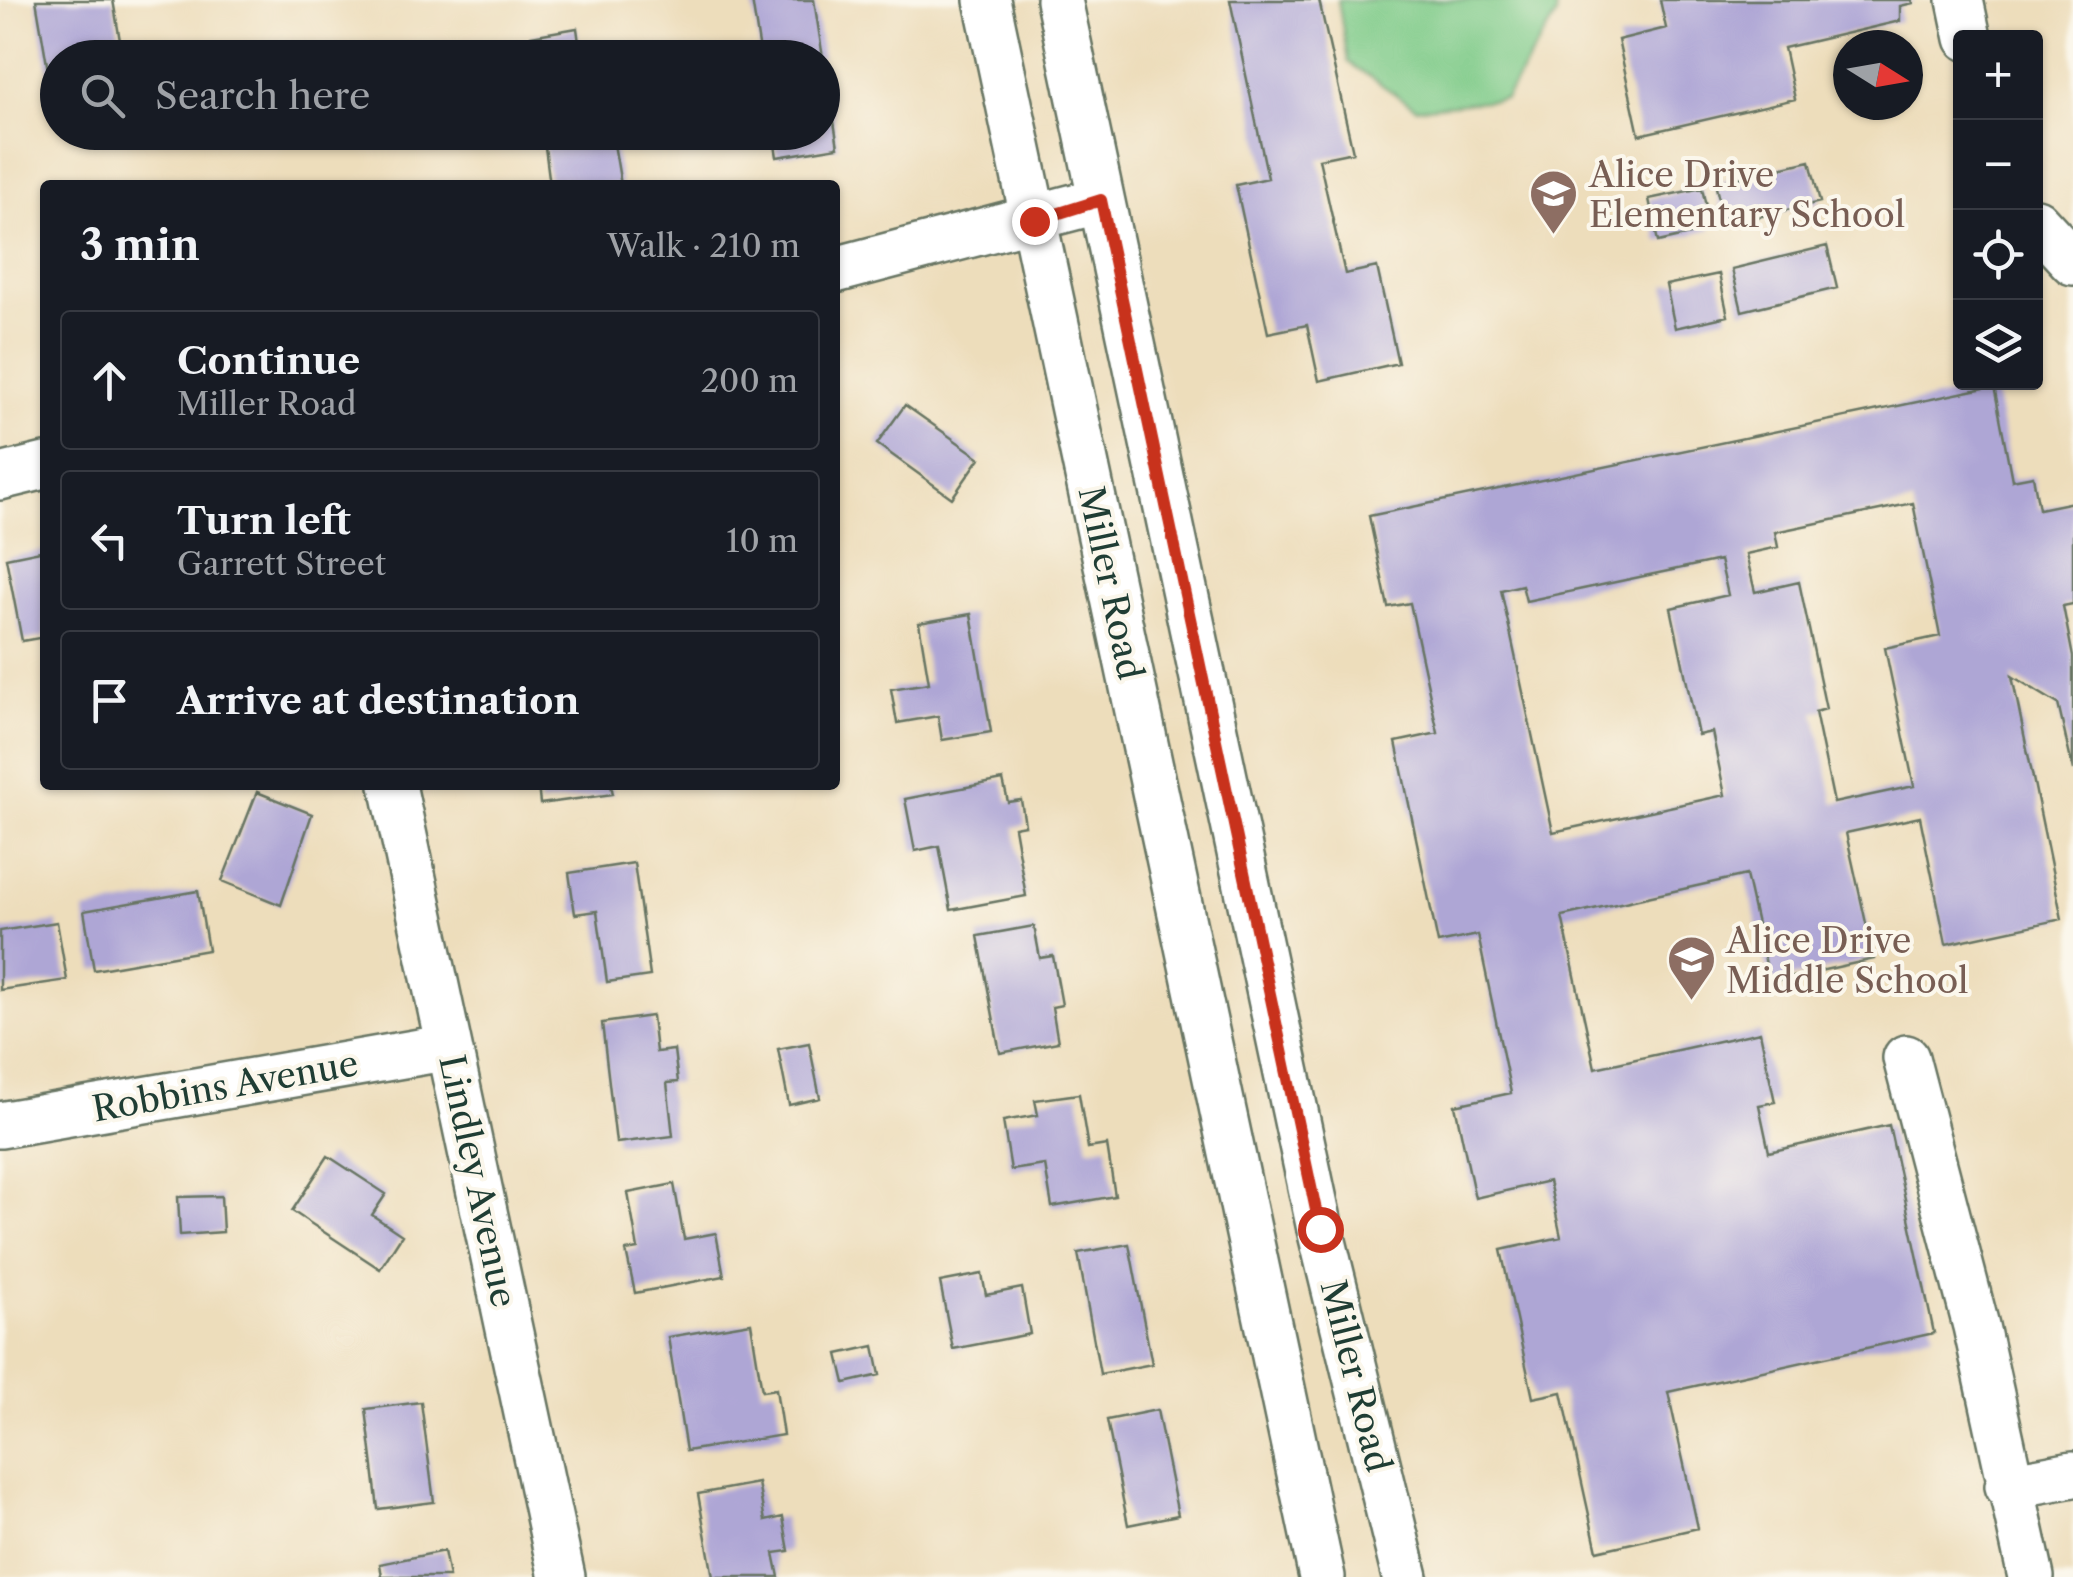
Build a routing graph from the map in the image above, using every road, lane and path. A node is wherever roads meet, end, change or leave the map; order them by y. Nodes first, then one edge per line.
1 (987, 0) edge
2 (1059, 0) edge
3 (1960, 0) edge
4 (1966, 30) edge
5 (1101, 200) junction
6 (1034, 221) junction
7 (2043, 230) edge
8 (2073, 262) edge
9 (840, 269) edge
10 (40, 467) edge
11 (0, 478) edge
12 (394, 790) edge
13 (450, 1047) junction
14 (1906, 1058) dead end
15 (0, 1125) edge
16 (2073, 1474) edge
17 (2008, 1486) junction
18 (562, 1577) edge
19 (1322, 1577) edge
20 (1405, 1577) edge
21 (2031, 1577) edge

1 - 6 street, Miller Road
2 - 5 street, Miller Road
3 - 4 street
5 - 6 street
5 - 20 street, Miller Road
6 - 9 street
6 - 19 street, Miller Road
7 - 8 street
10 - 11 street
12 - 13 street, Lindley Avenue
13 - 15 street, Robbins Avenue
13 - 18 street, Lindley Avenue
14 - 17 street
16 - 17 street
17 - 21 street

